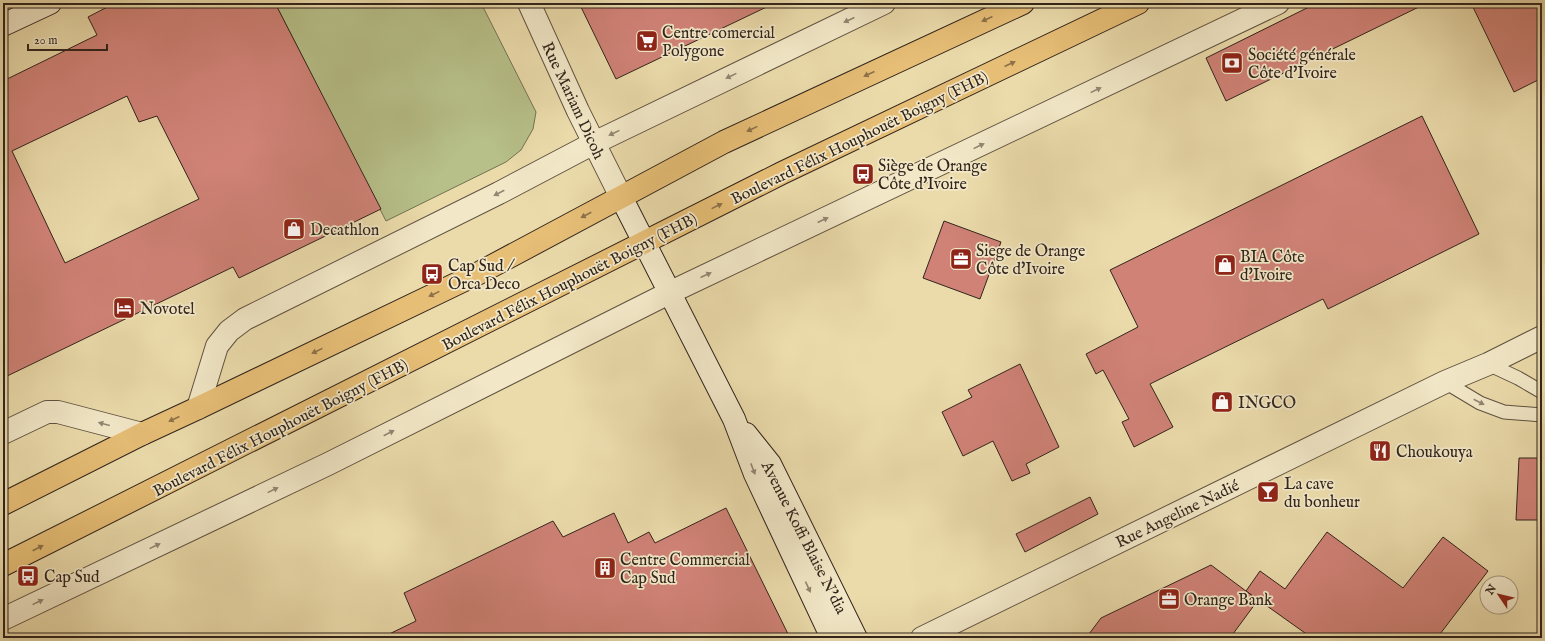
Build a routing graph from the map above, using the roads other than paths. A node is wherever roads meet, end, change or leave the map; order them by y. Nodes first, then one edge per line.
1 (50, 3) edge
2 (529, 3) edge
3 (884, 3) edge
4 (1023, 3) edge
5 (1138, 3) edge
6 (1278, 3) edge
7 (3, 25) edge
8 (594, 143) junction
9 (621, 197) junction
10 (644, 242) junction
11 (670, 292) junction
12 (1542, 337) edge
13 (1488, 364) junction
14 (1445, 382) junction
15 (1542, 392) edge
16 (198, 408) junction
17 (1542, 415) edge
18 (734, 419) junction
19 (3, 433) edge
20 (142, 434) junction
21 (3, 504) edge
22 (3, 565) edge
23 (3, 619) edge
24 (832, 638) edge
25 (856, 638) edge
26 (922, 638) edge

1 - 7 street
2 - 8 street, Rue Mariam Dicoh
3 -> 8 street
4 -> 9 highway
10 -> 5 highway, Boulevard Félix Houphouët Boigny (FHB)
11 -> 6 street
8 - 9 street, Rue Mariam Dicoh
8 -> 16 street
9 - 10 street, Rue Mariam Dicoh
9 -> 16 highway
10 - 11 street, Avenue Koffi Blaise N'dia
22 -> 10 highway, Boulevard Félix Houphouët Boigny (FHB)
11 - 18 street, Avenue Koffi Blaise N'dia
23 -> 11 street
12 - 13 street, Rue Angeline Nadié
13 - 14 street, Rue Angeline Nadié
13 - 15 lane
14 -> 17 lane
14 - 26 street, Rue Angeline Nadié
16 -> 20 highway
18 -> 24 street, Avenue Koffi Blaise N'dia
18 - 25 street, Avenue Koffi Blaise N'dia
20 -> 19 street
20 - 21 highway

